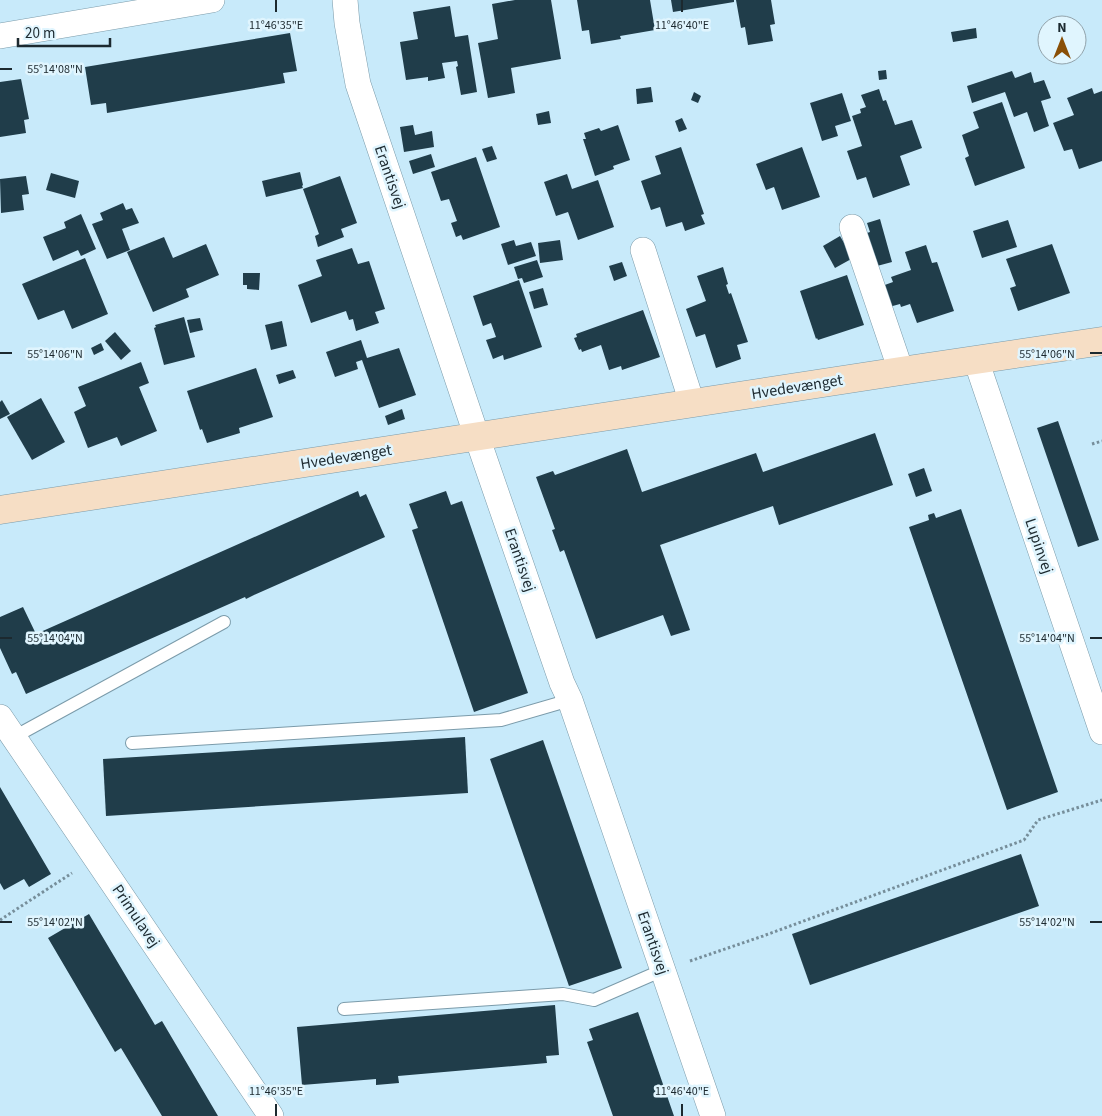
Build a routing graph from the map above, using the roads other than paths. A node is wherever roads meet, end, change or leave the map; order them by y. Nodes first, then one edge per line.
1 (212, 0) edge
2 (345, 0) edge
3 (0, 36) edge
4 (852, 227) dead end
5 (643, 250) dead end
6 (1102, 341) edge
7 (976, 360) junction
8 (901, 371) junction
9 (692, 403) junction
10 (477, 437) junction
11 (0, 510) edge
12 (224, 622) dead end
13 (570, 700) junction
14 (0, 717) edge
15 (1102, 732) edge
16 (14, 737) junction
17 (132, 743) dead end
18 (663, 970) junction
19 (344, 1009) dead end
20 (271, 1116) edge
21 (713, 1116) edge

1 - 3 street
2 - 10 street, Erantisvej
4 - 8 street
5 - 9 street
6 - 7 street, Hvedevænget
7 - 8 street, Hvedevænget
7 - 15 street, Lupinvej
8 - 9 street, Hvedevænget
9 - 10 street, Hvedevænget
10 - 11 street, Hvedevænget
10 - 13 street, Erantisvej
12 - 16 lane
13 - 17 lane
13 - 18 street, Erantisvej
14 - 16 street, Primulavej
16 - 20 street, Primulavej
18 - 19 lane
18 - 21 street, Erantisvej

